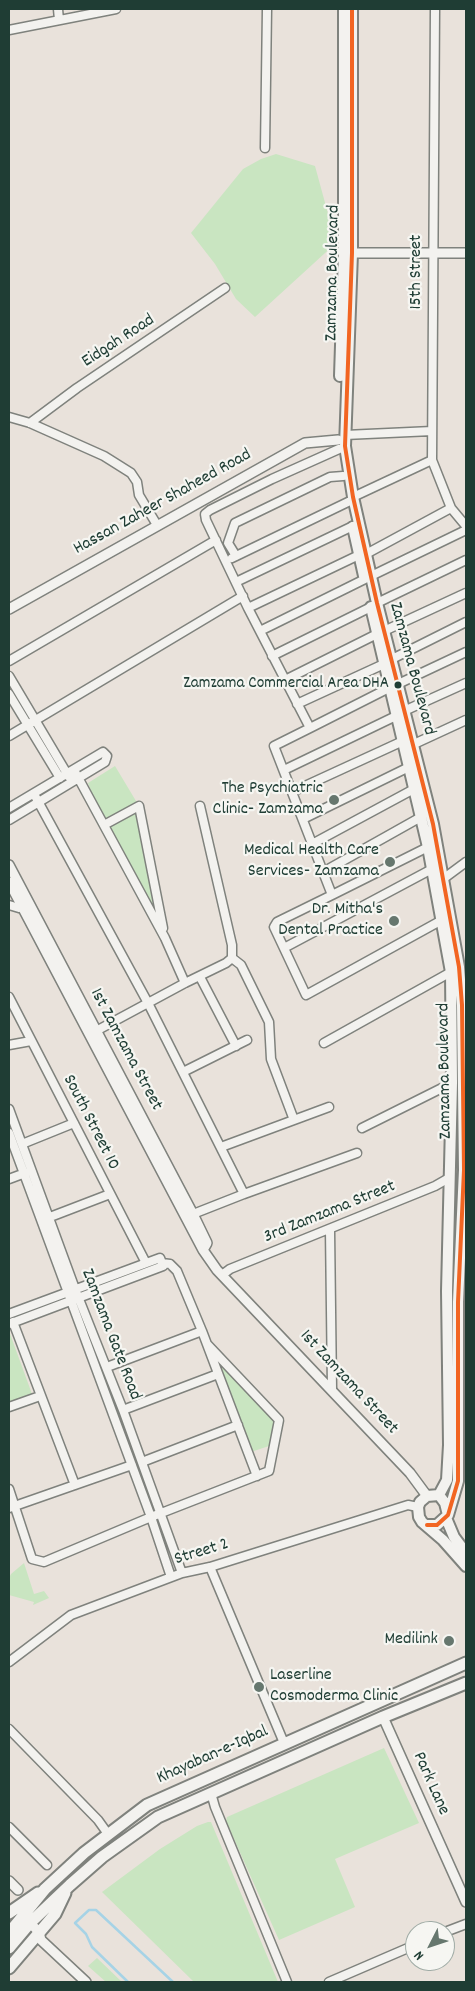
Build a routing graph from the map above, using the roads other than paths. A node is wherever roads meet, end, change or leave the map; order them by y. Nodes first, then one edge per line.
1 (58, 9) edge
2 (116, 9) edge
3 (267, 9) edge
4 (344, 9) edge
5 (352, 9) edge
6 (435, 9) edge
7 (59, 20) junction
8 (9, 30) edge
9 (265, 148) dead end
10 (348, 253) junction
11 (433, 253) junction
12 (466, 253) edge
13 (225, 288) dead end
14 (9, 417) edge
15 (30, 423) junction
16 (432, 431) junction
17 (341, 441) junction
18 (432, 460) junction
19 (343, 476) junction
20 (350, 499) junction
21 (451, 508) junction
22 (158, 525) junction
23 (353, 526) junction
24 (466, 528) edge
25 (216, 540) junction
26 (362, 554) junction
27 (236, 556) junction
28 (466, 560) edge
29 (225, 561) junction
30 (368, 578) junction
31 (236, 582) junction
32 (466, 592) edge
33 (243, 596) junction
34 (374, 605) junction
35 (248, 608) junction
36 (9, 609) edge
37 (466, 622) edge
38 (260, 631) junction
39 (381, 633) junction
40 (466, 652) edge
41 (272, 656) junction
42 (9, 661) edge
43 (388, 661) junction
44 (9, 676) edge
45 (284, 680) junction
46 (466, 683) edge
47 (394, 686) junction
48 (9, 694) edge
49 (297, 704) junction
50 (400, 713) junction
51 (36, 720) junction
52 (466, 720) edge
53 (28, 725) junction
54 (310, 728) junction
55 (9, 736) edge
56 (403, 741) junction
57 (414, 744) junction
58 (409, 767) junction
59 (284, 770) junction
60 (71, 772) junction
61 (60, 778) junction
62 (76, 780) junction
63 (414, 789) junction
64 (292, 792) junction
65 (34, 794) junction
66 (39, 802) junction
67 (200, 806) dead end
68 (9, 808) edge
69 (421, 817) junction
70 (303, 819) junction
71 (9, 820) edge
72 (104, 825) junction
73 (312, 844) junction
74 (428, 847) junction
75 (466, 862) edge
76 (9, 865) edge
77 (432, 869) junction
78 (323, 872) junction
79 (443, 879) junction
80 (9, 882) edge
81 (332, 895) junction
82 (9, 905) edge
83 (26, 906) junction
84 (442, 920) junction
85 (165, 938) junction
86 (284, 948) junction
87 (232, 958) junction
88 (459, 967) edge
89 (200, 977) junction
90 (185, 983) junction
91 (9, 997) edge
92 (74, 997) junction
93 (148, 1003) junction
94 (96, 1031) junction
95 (247, 1040) dead end
96 (31, 1041) junction
97 (324, 1043) dead end
98 (9, 1045) edge
99 (236, 1046) junction
100 (183, 1072) junction
101 (464, 1075) edge
102 (116, 1078) junction
103 (452, 1083) junction
104 (329, 1107) dead end
105 (9, 1109) edge
106 (294, 1120) junction
107 (74, 1123) junction
108 (362, 1128) dead end
109 (9, 1133) edge
110 (22, 1144) junction
111 (221, 1147) junction
112 (357, 1153) dead end
113 (465, 1164) edge
114 (449, 1165) junction
115 (25, 1173) junction
116 (449, 1178) junction
117 (9, 1179) edge
118 (110, 1194) junction
119 (244, 1194) junction
120 (189, 1216) junction
121 (50, 1217) junction
122 (330, 1230) junction
123 (57, 1236) junction
124 (48, 1239) junction
125 (162, 1262) junction
126 (146, 1263) junction
127 (222, 1275) junction
128 (72, 1290) junction
129 (79, 1297) junction
130 (71, 1300) junction
131 (9, 1312) edge
132 (11, 1323) edge
133 (202, 1331) junction
134 (207, 1344) junction
135 (107, 1367) junction
136 (218, 1374) junction
137 (115, 1388) junction
138 (332, 1389) junction
139 (103, 1391) junction
140 (40, 1396) junction
141 (9, 1407) edge
142 (124, 1410) junction
143 (238, 1425) junction
144 (142, 1462) junction
145 (132, 1465) junction
146 (257, 1476) junction
147 (75, 1485) junction
148 (151, 1486) junction
149 (9, 1489) edge
150 (141, 1490) junction
151 (439, 1495) junction
152 (427, 1496) junction
153 (418, 1506) junction
154 (12, 1507) edge
155 (161, 1513) junction
156 (151, 1516) junction
157 (447, 1516) junction
158 (427, 1525) junction
159 (466, 1553) edge
160 (466, 1566) edge
161 (210, 1567) junction
162 (182, 1574) junction
163 (171, 1578) junction
164 (9, 1662) edge
165 (465, 1664) edge
166 (466, 1683) edge
167 (383, 1717) junction
168 (9, 1729) edge
169 (284, 1743) junction
170 (211, 1793) junction
171 (9, 1827) edge
172 (108, 1834) junction
173 (47, 1865) dead end
174 (9, 1881) edge
175 (70, 1885) junction
176 (45, 1889) junction
177 (18, 1890) dead end
178 (466, 1902) edge
179 (9, 1913) edge
180 (30, 1923) junction
181 (39, 1932) junction
182 (9, 1933) edge
183 (9, 1948) edge
184 (405, 1948) edge
185 (9, 1968) edge
186 (86, 1982) edge
187 (287, 1982) edge
188 (329, 1982) edge

1 - 7 street
2 - 7 street
3 - 9 street
4 - 10 main road, Zamzama Boulevard
5 - 10 main road, Zamzama Boulevard
6 - 11 street, 15th Street
7 - 8 street
10 - 11 street
10 - 17 main road, Zamzama Boulevard
11 - 12 street
11 - 16 street, 15th Street
13 - 15 street, Eidgah Road
14 - 15 street
15 - 22 street
16 - 17 street
16 - 18 street, 15th Street
17 - 19 main road, Zamzama Boulevard
17 - 20 main road, Zamzama Boulevard
17 - 22 street, Hassan Zaheer Shaheed Road
17 - 25 street
18 - 20 street
18 - 21 street, 15th Street
19 - 20 main road, Zamzama Boulevard
19 - 27 street
20 - 23 main road, Zamzama Boulevard
20 - 26 main road, Zamzama Boulevard
20 - 27 street
21 - 24 street, 15th Street
21 - 26 street
22 - 36 street, Hassan Zaheer Shaheed Road
23 - 26 main road, Zamzama Boulevard
23 - 31 street
24 - 30 street
25 - 29 street
25 - 42 street
26 - 30 main road, Zamzama Boulevard
26 - 35 street
27 - 29 street
28 - 34 street
29 - 31 street
30 - 34 main road, Zamzama Boulevard
30 - 38 street
31 - 33 street
32 - 39 street
33 - 35 street
33 - 51 street
34 - 39 main road, Zamzama Boulevard
34 - 41 street
35 - 38 street
37 - 43 street
38 - 41 street
39 - 43 main road, Zamzama Boulevard
39 - 45 street
40 - 47 street
41 - 45 street
43 - 47 main road, Zamzama Boulevard
43 - 49 street
44 - 51 street
45 - 49 street
46 - 50 street
47 - 50 main road, Zamzama Boulevard
47 - 54 street
48 - 53 street
49 - 54 street
50 - 56 main road, Zamzama Boulevard
50 - 57 main road, Zamzama Boulevard
50 - 59 street
51 - 53 street
51 - 60 street
52 - 57 street
53 - 55 street
53 - 61 street
54 - 59 street
56 - 58 main road, Zamzama Boulevard
56 - 64 street
57 - 79 main road, Zamzama Boulevard
58 - 63 main road, Zamzama Boulevard
58 - 70 street
59 - 64 street
60 - 61 street
60 - 62 street
60 - 62 street
61 - 65 street
62 - 66 street
62 - 72 street
63 - 69 main road, Zamzama Boulevard
63 - 73 street
64 - 70 street
65 - 66 street
65 - 68 street
66 - 71 street
66 - 93 street
67 - 87 street
69 - 74 main road, Zamzama Boulevard
69 - 78 street
70 - 73 street
72 - 85 street
72 - 85 street
73 - 78 street
74 - 77 main road, Zamzama Boulevard
74 - 81 street
75 - 79 street
76 - 83 street, 1st Zamzama Street
77 - 84 main road, Zamzama Boulevard
77 - 86 street
78 - 81 street
79 - 88 main road, Zamzama Boulevard
80 - 83 street, 1st Zamzama Street
81 - 86 street
82 - 83 street
83 - 92 street, 1st Zamzama Street
84 - 86 street
84 - 88 main road, Zamzama Boulevard
85 - 90 street
87 - 89 street
87 - 106 street
88 - 97 street
88 - 101 main road, Zamzama Boulevard
88 - 103 main road, Zamzama Boulevard
89 - 90 street
89 - 99 street
90 - 93 street
91 - 96 street, South Street 10
92 - 94 street, 1st Zamzama Street
92 - 102 street, 1st Zamzama Street
93 - 94 street
93 - 100 street
94 - 102 street, 1st Zamzama Street
95 - 99 street
96 - 98 street
96 - 107 street, South Street 10
99 - 100 street
100 - 111 street
101 - 113 main road, Zamzama Boulevard
102 - 120 street, 1st Zamzama Street
103 - 108 street
103 - 114 main road, Zamzama Boulevard
104 - 106 street
105 - 110 street, Zamzama Gate Road
106 - 111 street
107 - 110 street
107 - 118 street, South Street 10
109 - 115 street, Zamzama Gate Road
110 - 121 street, Zamzama Gate Road
111 - 119 street
112 - 119 street
113 - 114 main road
113 - 116 main road
113 - 157 main road, Zamzama Boulevard
114 - 116 main road, Zamzama Boulevard
115 - 117 street
115 - 124 street, Zamzama Gate Road
116 - 122 street, 3rd Zamzama Street
116 - 151 main road, Zamzama Boulevard
118 - 121 street
118 - 126 street, South Street 10
119 - 120 street
120 - 127 street, 1st Zamzama Street
121 - 123 street, Zamzama Gate Road
122 - 127 street, 3rd Zamzama Street
122 - 138 street
123 - 124 street
123 - 128 street, Zamzama Gate Road
124 - 128 street, Zamzama Gate Road
125 - 126 street
125 - 129 street
125 - 133 street
126 - 128 street
127 - 138 street, 1st Zamzama Street
128 - 129 street, Zamzama Gate Road
128 - 130 street, Zamzama Gate Road
128 - 131 street
129 - 130 street
129 - 135 street, Zamzama Gate Road
130 - 132 street
130 - 139 street, Zamzama Gate Road
132 - 140 street
133 - 134 street
133 - 135 street
134 - 136 street
134 - 146 street
135 - 137 street, Zamzama Gate Road
136 - 142 street
136 - 143 street
137 - 139 street
137 - 142 street, Zamzama Gate Road
138 - 152 street, 1st Zamzama Street
139 - 145 street, Zamzama Gate Road
140 - 141 street
140 - 147 street
142 - 144 street, Zamzama Gate Road
143 - 144 street
143 - 146 street
144 - 148 street, Zamzama Gate Road
145 - 147 street
145 - 150 street, Zamzama Gate Road
146 - 155 street
147 - 154 street
148 - 150 street
148 - 155 street, Zamzama Gate Road
149 - 154 street
150 - 156 street, Zamzama Gate Road
151 - 152 main road
151 - 157 main road
152 - 153 main road
153 - 158 main road
153 - 161 street, Street 2
154 - 156 street
155 - 156 street
155 - 162 street, Zamzama Gate Road
156 - 163 street, Zamzama Gate Road
157 - 158 main road
157 - 159 main road
158 - 160 main road
161 - 162 street, Street 2
161 - 169 street
162 - 163 street, Street 2
163 - 164 street, Street 2
165 - 169 main road, Khayaban-e-Iqbal
166 - 167 main road, Khayaban-e-Iqbal
167 - 170 main road, Khayaban-e-Iqbal
167 - 178 street, Park Lane
168 - 172 street
169 - 172 main road, Khayaban-e-Iqbal
170 - 175 main road, Khayaban-e-Iqbal
170 - 187 street
171 - 173 street
172 - 176 main road, Khayaban-e-Iqbal
174 - 177 street
175 - 180 main road, Khayaban-e-Iqbal
175 - 181 main road
176 - 179 main road
176 - 182 main road, Khayaban-e-Iqbal
180 - 181 street
180 - 183 main road, Khayaban-e-Iqbal
181 - 185 main road
181 - 186 street
184 - 188 street

